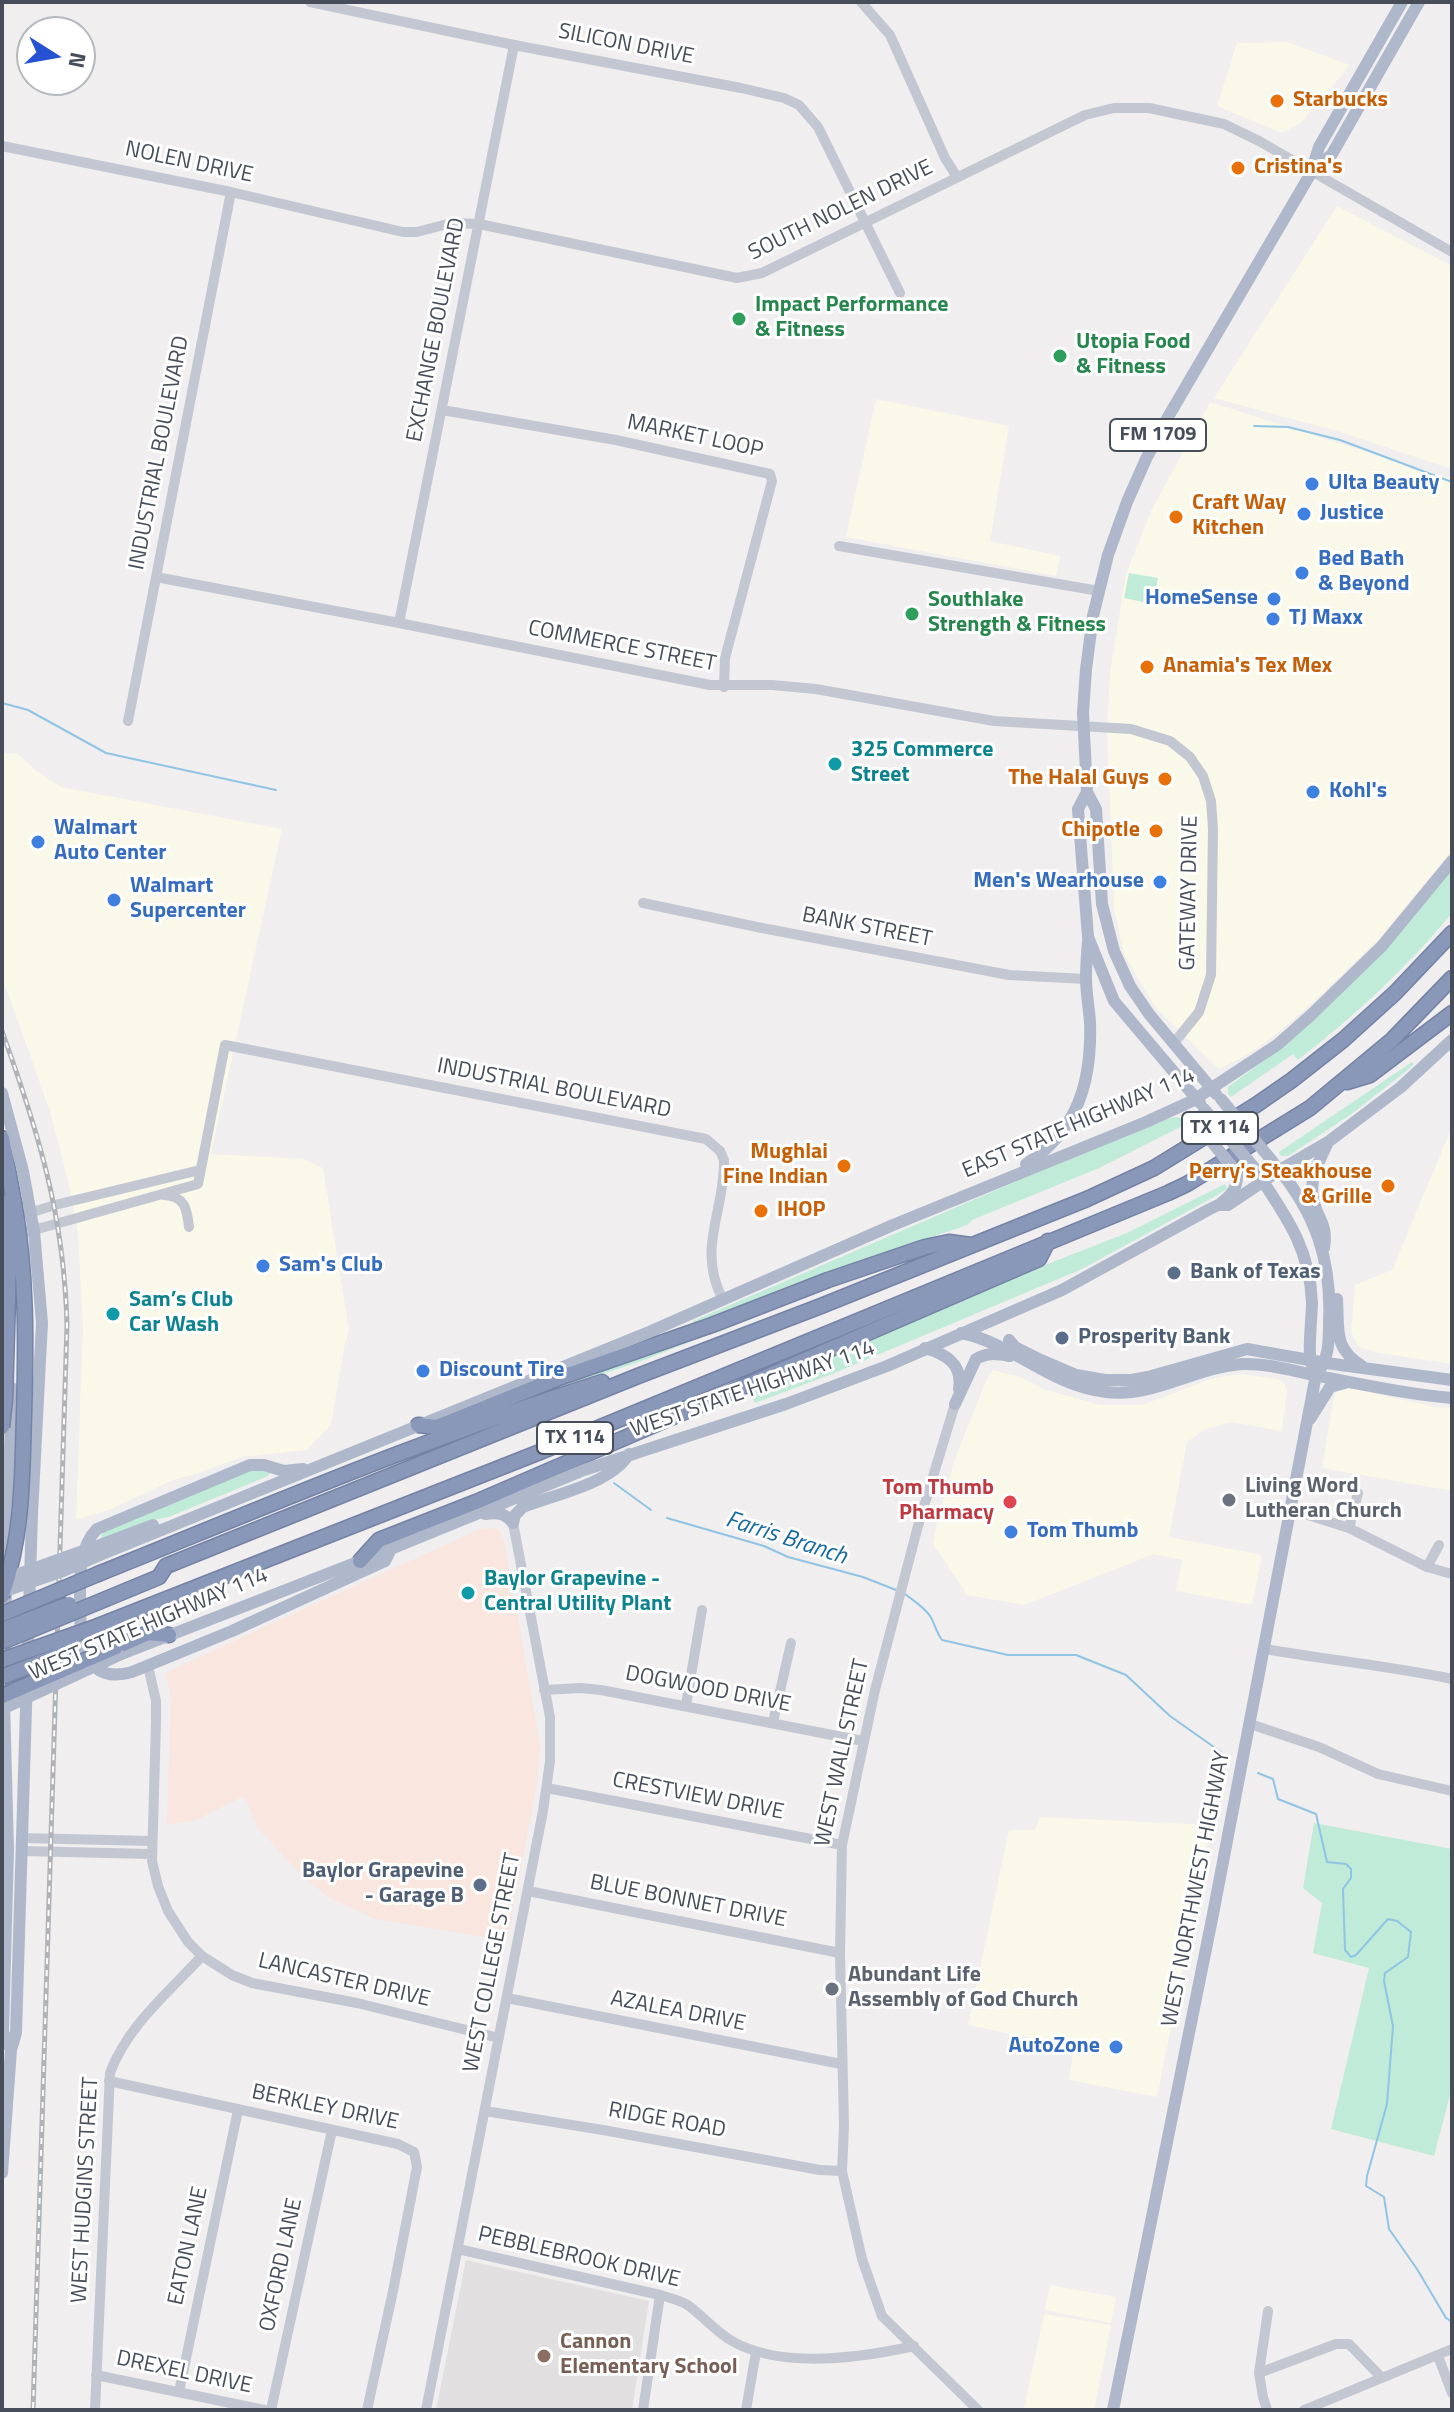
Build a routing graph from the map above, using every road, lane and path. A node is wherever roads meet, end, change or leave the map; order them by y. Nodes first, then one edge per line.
1 (310, 2) edge
2 (861, 2) edge
3 (1402, 2) edge
4 (1419, 2) edge
5 (514, 45) junction
6 (2, 146) edge
7 (1311, 173) junction
8 (957, 177) junction
9 (231, 192) junction
10 (366, 223) joint
11 (479, 224) junction
12 (865, 224) junction
13 (1452, 252) edge
14 (900, 293) dead end
15 (442, 410) junction
16 (839, 546) dead end
17 (156, 577) junction
18 (1099, 591) junction
19 (399, 623) junction
20 (724, 687) junction
21 (128, 721) dead end
22 (1084, 727) junction
23 (1087, 792) junction
24 (1452, 861) edge
25 (643, 903) dead end
26 (1452, 919) edge
27 (1452, 933) edge
28 (1088, 937) junction
29 (1452, 978) edge
30 (1086, 979) junction
31 (1114, 1001) junction
32 (1452, 1013) edge
33 (1357, 1028) junction
34 (1452, 1040) edge
35 (1174, 1043) junction
36 (1339, 1084) junction
37 (2, 1093) edge
38 (1217, 1094) junction
39 (1200, 1103) junction
40 (1168, 1112) junction
41 (2, 1138) edge
42 (1328, 1142) junction
43 (1276, 1166) junction
44 (200, 1170) junction
45 (1260, 1176) junction
46 (1004, 1179) junction
47 (2, 1187) edge
48 (129, 1187) junction
49 (154, 1195) junction
50 (10, 1202) junction
51 (133, 1202) junction
52 (1218, 1205) junction
53 (30, 1212) junction
54 (2, 1221) edge
55 (189, 1227) dead end
56 (34, 1231) junction
57 (2, 1239) edge
58 (1048, 1241) junction
59 (972, 1245) junction
60 (1323, 1251) junction
61 (2, 1267) edge
62 (1328, 1270) junction
63 (723, 1300) junction
64 (1015, 1311) junction
65 (961, 1333) junction
66 (1009, 1340) junction
67 (990, 1342) junction
68 (925, 1348) junction
69 (1021, 1359) junction
70 (1317, 1361) junction
71 (1209, 1364) junction
72 (1369, 1369) junction
73 (1314, 1375) junction
74 (638, 1376) junction
75 (1452, 1380) edge
76 (1090, 1384) junction
77 (1366, 1385) junction
78 (1452, 1398) edge
79 (955, 1404) junction
80 (1308, 1422) junction
81 (418, 1425) junction
82 (2, 1427) edge
83 (629, 1454) junction
84 (9, 1462) junction
85 (310, 1470) junction
86 (2, 1482) edge
87 (1358, 1493) dead end
88 (1292, 1510) junction
89 (5, 1513) edge
90 (466, 1517) junction
91 (32, 1521) junction
92 (513, 1523) junction
93 (4, 1527) edge
94 (1349, 1528) junction
95 (1439, 1545) dead end
96 (391, 1549) junction
97 (98, 1550) junction
98 (4, 1554) edge
99 (360, 1561) junction
100 (166, 1566) junction
101 (1427, 1567) junction
102 (1452, 1574) edge
103 (2, 1580) edge
104 (2, 1594) edge
105 (702, 1610) dead end
106 (2, 1614) edge
107 (2, 1630) edge
108 (78, 1634) junction
109 (169, 1635) joint
110 (2, 1642) edge
111 (791, 1643) dead end
112 (1265, 1649) junction
113 (118, 1651) junction
114 (2, 1660) edge
115 (148, 1666) junction
116 (2, 1677) edge
117 (1452, 1679) edge
118 (544, 1690) junction
119 (2, 1696) edge
120 (686, 1705) junction
121 (2, 1709) edge
122 (773, 1722) junction
123 (1250, 1724) junction
124 (3, 1726) edge
125 (863, 1741) junction
126 (547, 1788) junction
127 (1452, 1791) edge
128 (151, 1841) junction
129 (5, 1844) edge
130 (22, 1844) junction
131 (842, 1845) junction
132 (151, 1854) junction
133 (2, 1885) edge
134 (528, 1891) junction
135 (6, 1899) junction
136 (840, 1953) junction
137 (202, 1956) junction
138 (507, 1998) junction
139 (499, 2038) junction
140 (11, 2050) junction
141 (841, 2064) junction
142 (109, 2081) junction
143 (238, 2110) junction
144 (485, 2111) junction
145 (332, 2130) junction
146 (842, 2171) junction
147 (2, 2173) edge
148 (458, 2249) junction
149 (660, 2295) junction
150 (1268, 2311) dead end
151 (914, 2346) junction
152 (1452, 2349) edge
153 (756, 2352) junction
154 (1438, 2356) junction
155 (1259, 2373) junction
156 (96, 2375) junction
157 (1382, 2378) junction
158 (179, 2392) junction
159 (1452, 2393) edge
160 (95, 2410) edge
161 (264, 2410) edge
162 (271, 2410) edge
163 (367, 2410) edge
164 (426, 2410) edge
165 (643, 2410) edge
166 (746, 2410) edge
167 (978, 2410) edge
168 (1113, 2410) edge
169 (1267, 2410) edge
170 (1304, 2410) edge

1 - 5 street, SILICON DRIVE
2 - 8 street
3 - 7 main road, FM 1709
4 - 7 main road, FM 1709
5 - 11 street, EXCHANGE BOULEVARD
5 - 12 street, SILICON DRIVE
6 - 9 street, NOLEN DRIVE
7 - 8 street, SOUTH NOLEN DRIVE
7 - 13 street, SOUTH NOLEN DRIVE
7 - 18 main road, FM 1709
8 - 12 street, SOUTH NOLEN DRIVE
9 - 10 street, NOLEN DRIVE
9 - 17 street, INDUSTRIAL BOULEVARD
10 - 11 street, SOUTH NOLEN DRIVE
11 - 12 street, SOUTH NOLEN DRIVE
11 - 15 street, EXCHANGE BOULEVARD
12 - 14 street, SILICON DRIVE
15 - 19 street, EXCHANGE BOULEVARD
15 - 20 street, MARKET LOOP
16 - 18 street
17 - 19 street, COMMERCE STREET
17 - 21 street, INDUSTRIAL BOULEVARD
18 - 22 main road, FM 1709
19 - 20 street, COMMERCE STREET
20 - 22 street, COMMERCE STREET
22 - 23 main road, FM 1709
22 - 35 street, GATEWAY DRIVE
23 - 28 main road, FM 1709
23 - 35 main road, FM 1709
24 - 38 main road, EAST STATE HIGHWAY 114
25 - 30 street, BANK STREET
26 - 33 highway
27 - 33 highway, TX 114
28 - 30 main road
28 - 31 main road, FM 1709
29 - 36 highway, TX 114
30 - 31 main road
30 - 46 main road
31 - 39 main road, FM 1709
32 - 36 highway
33 - 59 highway, TX 114
34 - 42 main road, WEST STATE HIGHWAY 114
35 - 38 main road, FM 1709
36 - 58 highway, TX 114
37 - 53 main road
38 - 39 main road, EAST STATE HIGHWAY 114
38 - 43 main road, FM 1709, bridge
39 - 40 main road, EAST STATE HIGHWAY 114
39 - 45 main road, FM 1709, bridge
40 - 46 main road, EAST STATE HIGHWAY 114
40 - 52 main road, bridge
41 - 50 highway
42 - 43 main road, WEST STATE HIGHWAY 114
42 - 60 main road
43 - 45 main road, WEST STATE HIGHWAY 114
43 - 60 main road
44 - 48 street
44 - 49 street
44 - 63 street, INDUSTRIAL BOULEVARD
45 - 52 main road, WEST STATE HIGHWAY 114
45 - 70 main road
46 - 63 main road, EAST STATE HIGHWAY 114
47 - 50 highway
48 - 51 street
48 - 53 street
49 - 51 street
49 - 55 street
50 - 82 highway, bridge
50 - 104 highway, bridge
51 - 56 street
52 - 64 main road, WEST STATE HIGHWAY 114
53 - 54 street
53 - 56 main road
56 - 57 street
56 - 91 main road
58 - 99 highway
58 - 108 highway, TX 114, bridge
59 - 74 highway, TX 114
59 - 81 highway
60 - 62 main road
61 - 84 main road
62 - 70 main road
62 - 72 main road
63 - 81 main road
64 - 65 main road, WEST STATE HIGHWAY 114
64 - 66 main road
65 - 67 main road
65 - 68 main road, WEST STATE HIGHWAY 114
66 - 67 main road
66 - 76 main road
67 - 69 main road
67 - 79 main road
68 - 79 main road
68 - 83 main road, WEST STATE HIGHWAY 114
69 - 76 main road
69 - 79 main road
70 - 71 main road
70 - 72 main road
70 - 73 main road
71 - 73 main road
71 - 76 main road
72 - 75 main road
73 - 77 main road
73 - 80 main road, WEST NORTHWEST HIGHWAY
74 - 100 highway, TX 114
74 - 106 highway, bridge
77 - 78 main road
77 - 80 main road
79 - 125 street, WEST WALL STREET
80 - 88 main road, WEST NORTHWEST HIGHWAY
81 - 85 main road
83 - 90 main road, WEST STATE HIGHWAY 114
83 - 92 main road
84 - 86 main road
84 - 89 main road
85 - 97 main road
85 - 115 main road
87 - 94 street
88 - 94 street
88 - 112 main road, WEST NORTHWEST HIGHWAY
89 - 91 main road
89 - 93 main road
90 - 92 main road
90 - 96 main road, WEST STATE HIGHWAY 114
91 - 93 main road
91 - 130 main road
92 - 118 street, WEST COLLEGE STREET
93 - 98 main road
94 - 101 street
95 - 101 street
96 - 99 main road, WEST STATE HIGHWAY 114
96 - 115 main road
97 - 103 main road, bridge
97 - 104 main road, bridge
98 - 124 main road
99 - 109 main road, WEST STATE HIGHWAY 114
100 - 107 highway, TX 114, bridge
100 - 110 highway, bridge
101 - 102 street
105 - 120 street
108 - 114 highway, TX 114, bridge
108 - 116 highway, bridge
109 - 113 highway
111 - 122 street
112 - 117 street
112 - 123 main road, WEST NORTHWEST HIGHWAY
113 - 119 highway, bridge
113 - 121 main road, WEST STATE HIGHWAY 114, bridge
115 - 128 street, LANCASTER DRIVE
118 - 120 street, DOGWOOD DRIVE
118 - 126 street, WEST COLLEGE STREET
120 - 122 street, DOGWOOD DRIVE
122 - 125 street, DOGWOOD DRIVE
123 - 127 street
123 - 168 main road, WEST NORTHWEST HIGHWAY
124 - 129 main road
125 - 131 street, WEST WALL STREET
126 - 131 street, CRESTVIEW DRIVE
126 - 134 street, WEST COLLEGE STREET
128 - 130 street
128 - 132 street, LANCASTER DRIVE
129 - 130 main road
129 - 135 main road
130 - 132 street
130 - 140 main road
131 - 136 street, WEST WALL STREET
132 - 137 street, LANCASTER DRIVE
133 - 135 main road
134 - 136 street, BLUE BONNET DRIVE
134 - 138 street, WEST COLLEGE STREET
135 - 140 main road
136 - 141 street, WEST WALL STREET
137 - 139 street, LANCASTER DRIVE
137 - 142 street, WEST HUDGINS STREET
138 - 139 street, WEST COLLEGE STREET
138 - 141 street, AZALEA DRIVE
139 - 144 street, WEST COLLEGE STREET
140 - 147 main road
141 - 146 street, WEST WALL STREET
142 - 143 street, BERKLEY DRIVE
142 - 156 street, WEST HUDGINS STREET
143 - 145 street, BERKLEY DRIVE
143 - 158 street, EATON LANE
144 - 146 street, RIDGE ROAD
144 - 148 street, WEST COLLEGE STREET
145 - 162 street, OXFORD LANE
145 - 163 street, BERKLEY DRIVE
146 - 151 street, WEST WALL STREET
148 - 149 street, PEBBLEBROOK DRIVE
148 - 164 street, WEST COLLEGE STREET
149 - 153 street, PEBBLEBROOK DRIVE
149 - 165 street
150 - 155 street
151 - 153 street, PEBBLEBROOK DRIVE
151 - 167 street, WEST WALL STREET
152 - 154 street
153 - 166 street
154 - 157 street
154 - 159 street
155 - 157 street
155 - 169 street
156 - 158 street, DREXEL DRIVE
156 - 160 street, WEST HUDGINS STREET
157 - 170 street
158 - 161 street, DREXEL DRIVE

